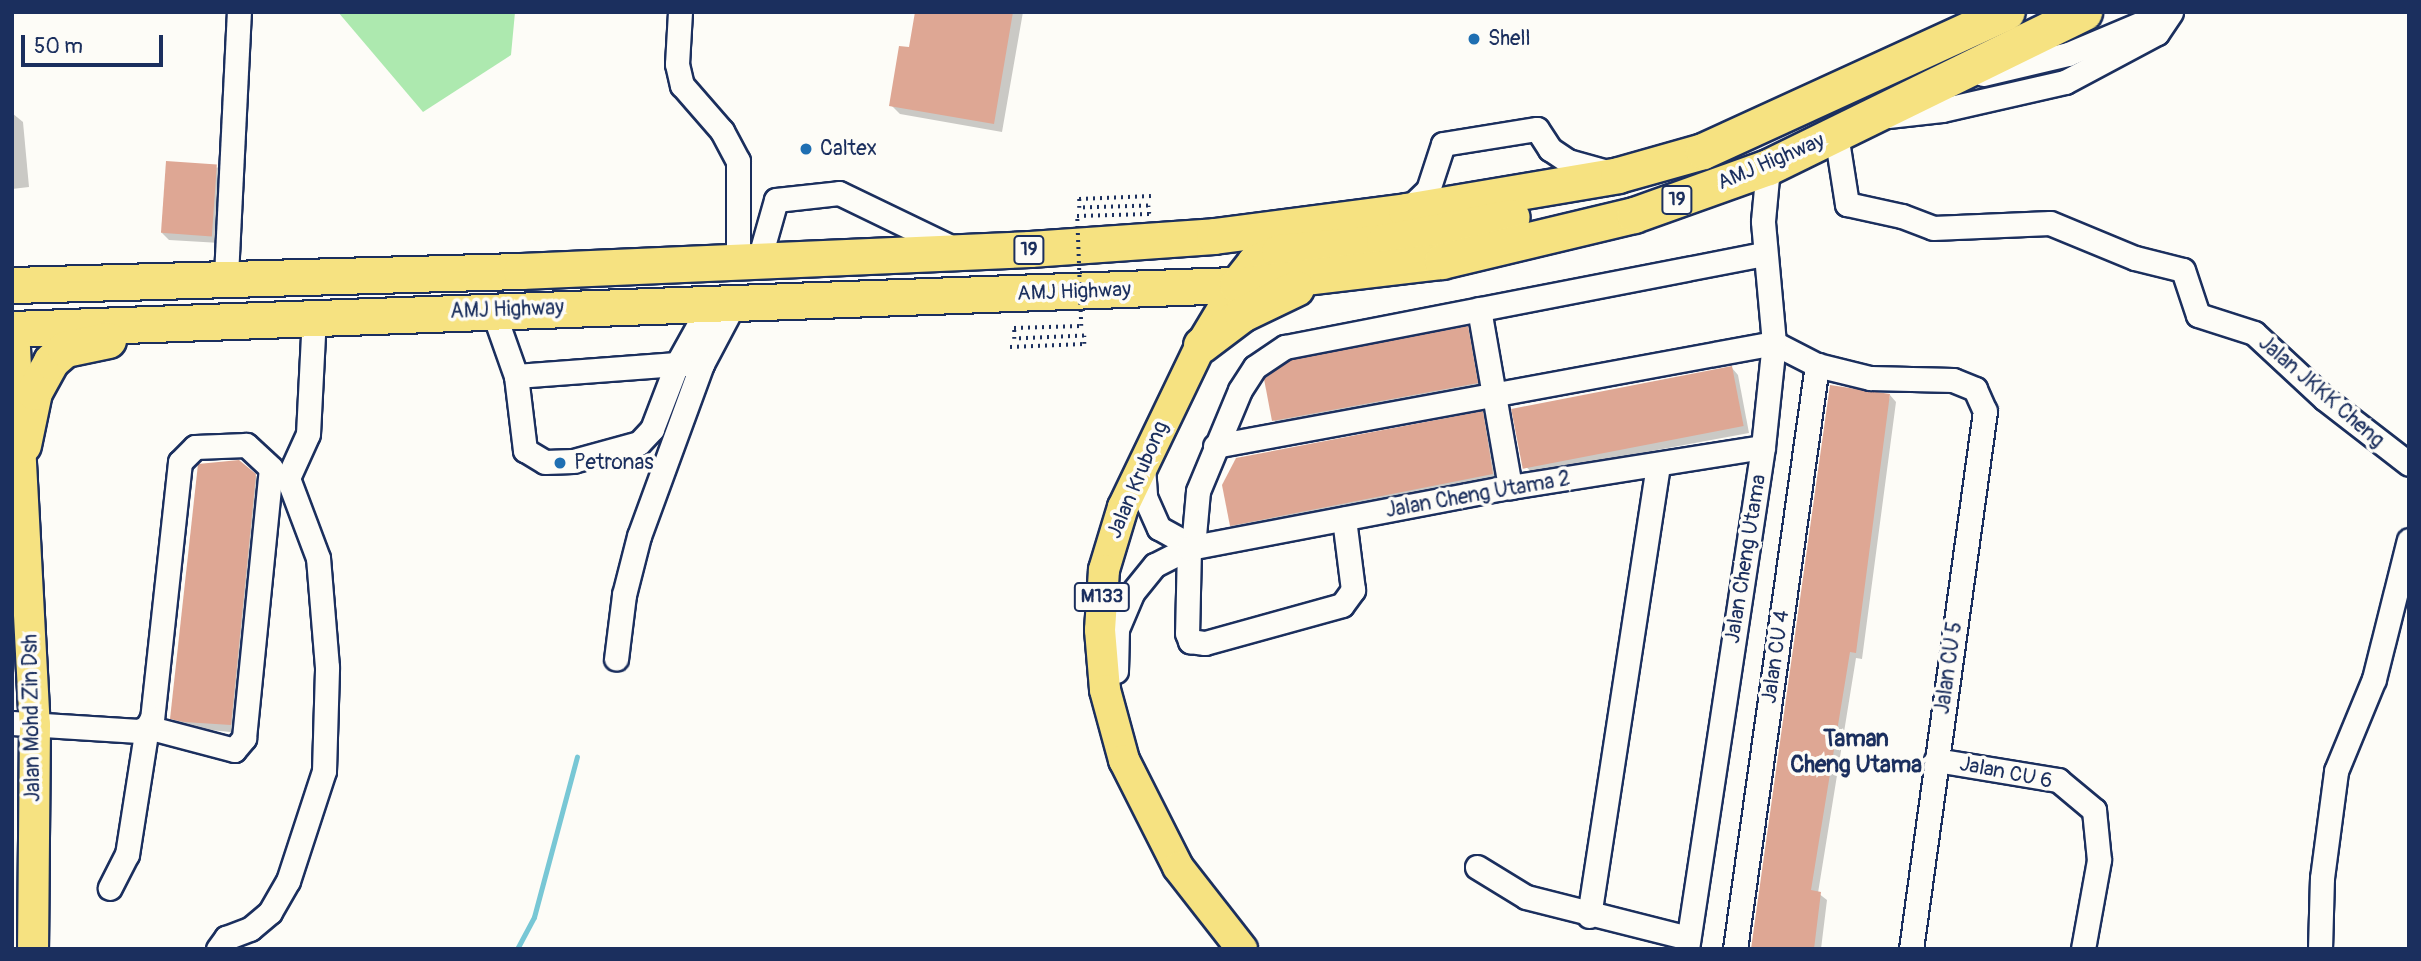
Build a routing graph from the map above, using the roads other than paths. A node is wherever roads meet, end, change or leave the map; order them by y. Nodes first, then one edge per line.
1 (239, 12) edge
2 (680, 12) edge
3 (2007, 12) edge
4 (2084, 12) edge
5 (2170, 12) edge
6 (1941, 83) junction
7 (1868, 118) junction
8 (1836, 134) junction
9 (1703, 151) junction
10 (1768, 167) junction
11 (1618, 175) junction
12 (1406, 211) junction
13 (1139, 243) junction
14 (962, 253) junction
15 (1764, 254) junction
16 (749, 260) junction
17 (1371, 271) junction
18 (226, 276) junction
19 (168, 279) junction
20 (12, 285) edge
21 (1237, 285) junction
22 (1164, 288) junction
23 (723, 302) junction
24 (1479, 309) junction
25 (494, 311) junction
26 (314, 317) junction
27 (199, 321) junction
28 (13, 329) edge
29 (1774, 343) junction
30 (1201, 345) junction
31 (677, 364) junction
32 (702, 364) junction
33 (1817, 365) junction
34 (516, 376) junction
35 (1494, 395) junction
36 (23, 445) junction
37 (1215, 446) junction
38 (1763, 447) junction
39 (1143, 461) junction
40 (1658, 464) junction
41 (2409, 464) edge
42 (1510, 487) junction
43 (1343, 519) junction
44 (2409, 540) edge
45 (1191, 548) junction
46 (616, 659) dead end
47 (24, 723) edge
48 (147, 727) junction
49 (1116, 739) junction
50 (1936, 760) junction
51 (1478, 867) dead end
52 (110, 888) dead end
53 (1590, 916) junction
54 (1687, 944) edge
55 (33, 949) edge
56 (218, 949) edge
57 (1242, 949) edge
58 (1735, 949) edge
59 (1911, 949) edge
60 (2082, 949) edge
61 (2320, 949) edge

1 - 18 street
2 - 16 street
3 - 9 highway, AMJ Highway / 19
4 - 6 highway, AMJ Highway / 19
5 - 6 street
5 - 7 street
6 - 7 highway, AMJ Highway / 19
7 - 8 highway, AMJ Highway / 19
8 - 10 highway, AMJ Highway / 19
8 - 41 street, Jalan JKKK Cheng
9 - 11 highway, AMJ Highway / 19
9 - 21 highway
10 - 15 street, Jalan Cheng Utama
10 - 17 highway, AMJ Highway / 19
11 - 12 highway, AMJ Highway / 19
11 - 12 street
12 - 13 highway, AMJ Highway / 19
13 - 14 highway, AMJ Highway / 19
13 - 21 highway
14 - 16 highway, AMJ Highway / 19
14 - 16 street
15 - 24 street
15 - 29 street, Jalan Cheng Utama
16 - 18 highway, AMJ Highway / 19
17 - 21 highway, AMJ Highway / 19
17 - 30 highway
18 - 19 highway, AMJ Highway / 19
19 - 20 highway, AMJ Highway / 19
19 - 28 highway
21 - 22 highway, AMJ Highway / 19
21 - 30 main road, Jalan Krubong / M133
22 - 23 highway, AMJ Highway / 19
22 - 30 highway
23 - 25 highway, AMJ Highway / 19
23 - 31 street
23 - 32 street
24 - 35 street
24 - 37 street
25 - 26 highway, AMJ Highway / 19
25 - 34 street
26 - 27 highway, AMJ Highway / 19
26 - 56 street
27 - 28 highway, AMJ Highway / 19
27 - 36 highway
28 - 36 main road, Jalan Mohd Zin Dsh
29 - 33 street
29 - 35 street
29 - 38 street, Jalan Cheng Utama
30 - 39 main road, Jalan Krubong / M133
31 - 32 street
31 - 34 street
31 - 34 street
32 - 46 street
33 - 50 street, Jalan CU 5
33 - 58 street, Jalan CU 4
35 - 37 street
35 - 42 street
36 - 47 main road, Jalan Mohd Zin Dsh
37 - 45 street
38 - 40 street, Jalan Cheng Utama 2
38 - 54 street, Jalan Cheng Utama
39 - 45 street
39 - 49 main road, Jalan Krubong / M133
40 - 42 street, Jalan Cheng Utama 2
40 - 53 street
42 - 43 street, Jalan Cheng Utama 2
43 - 45 street, Jalan Cheng Utama 2
43 - 45 street
44 - 61 street
45 - 49 street, Jalan Cheng Utama 2
47 - 48 street
47 - 55 main road, Jalan Mohd Zin Dsh
48 - 48 street
48 - 52 street
49 - 57 main road, Jalan Krubong / M133
50 - 59 street, Jalan CU 5
50 - 60 street, Jalan CU 6
51 - 53 street
53 - 54 street

